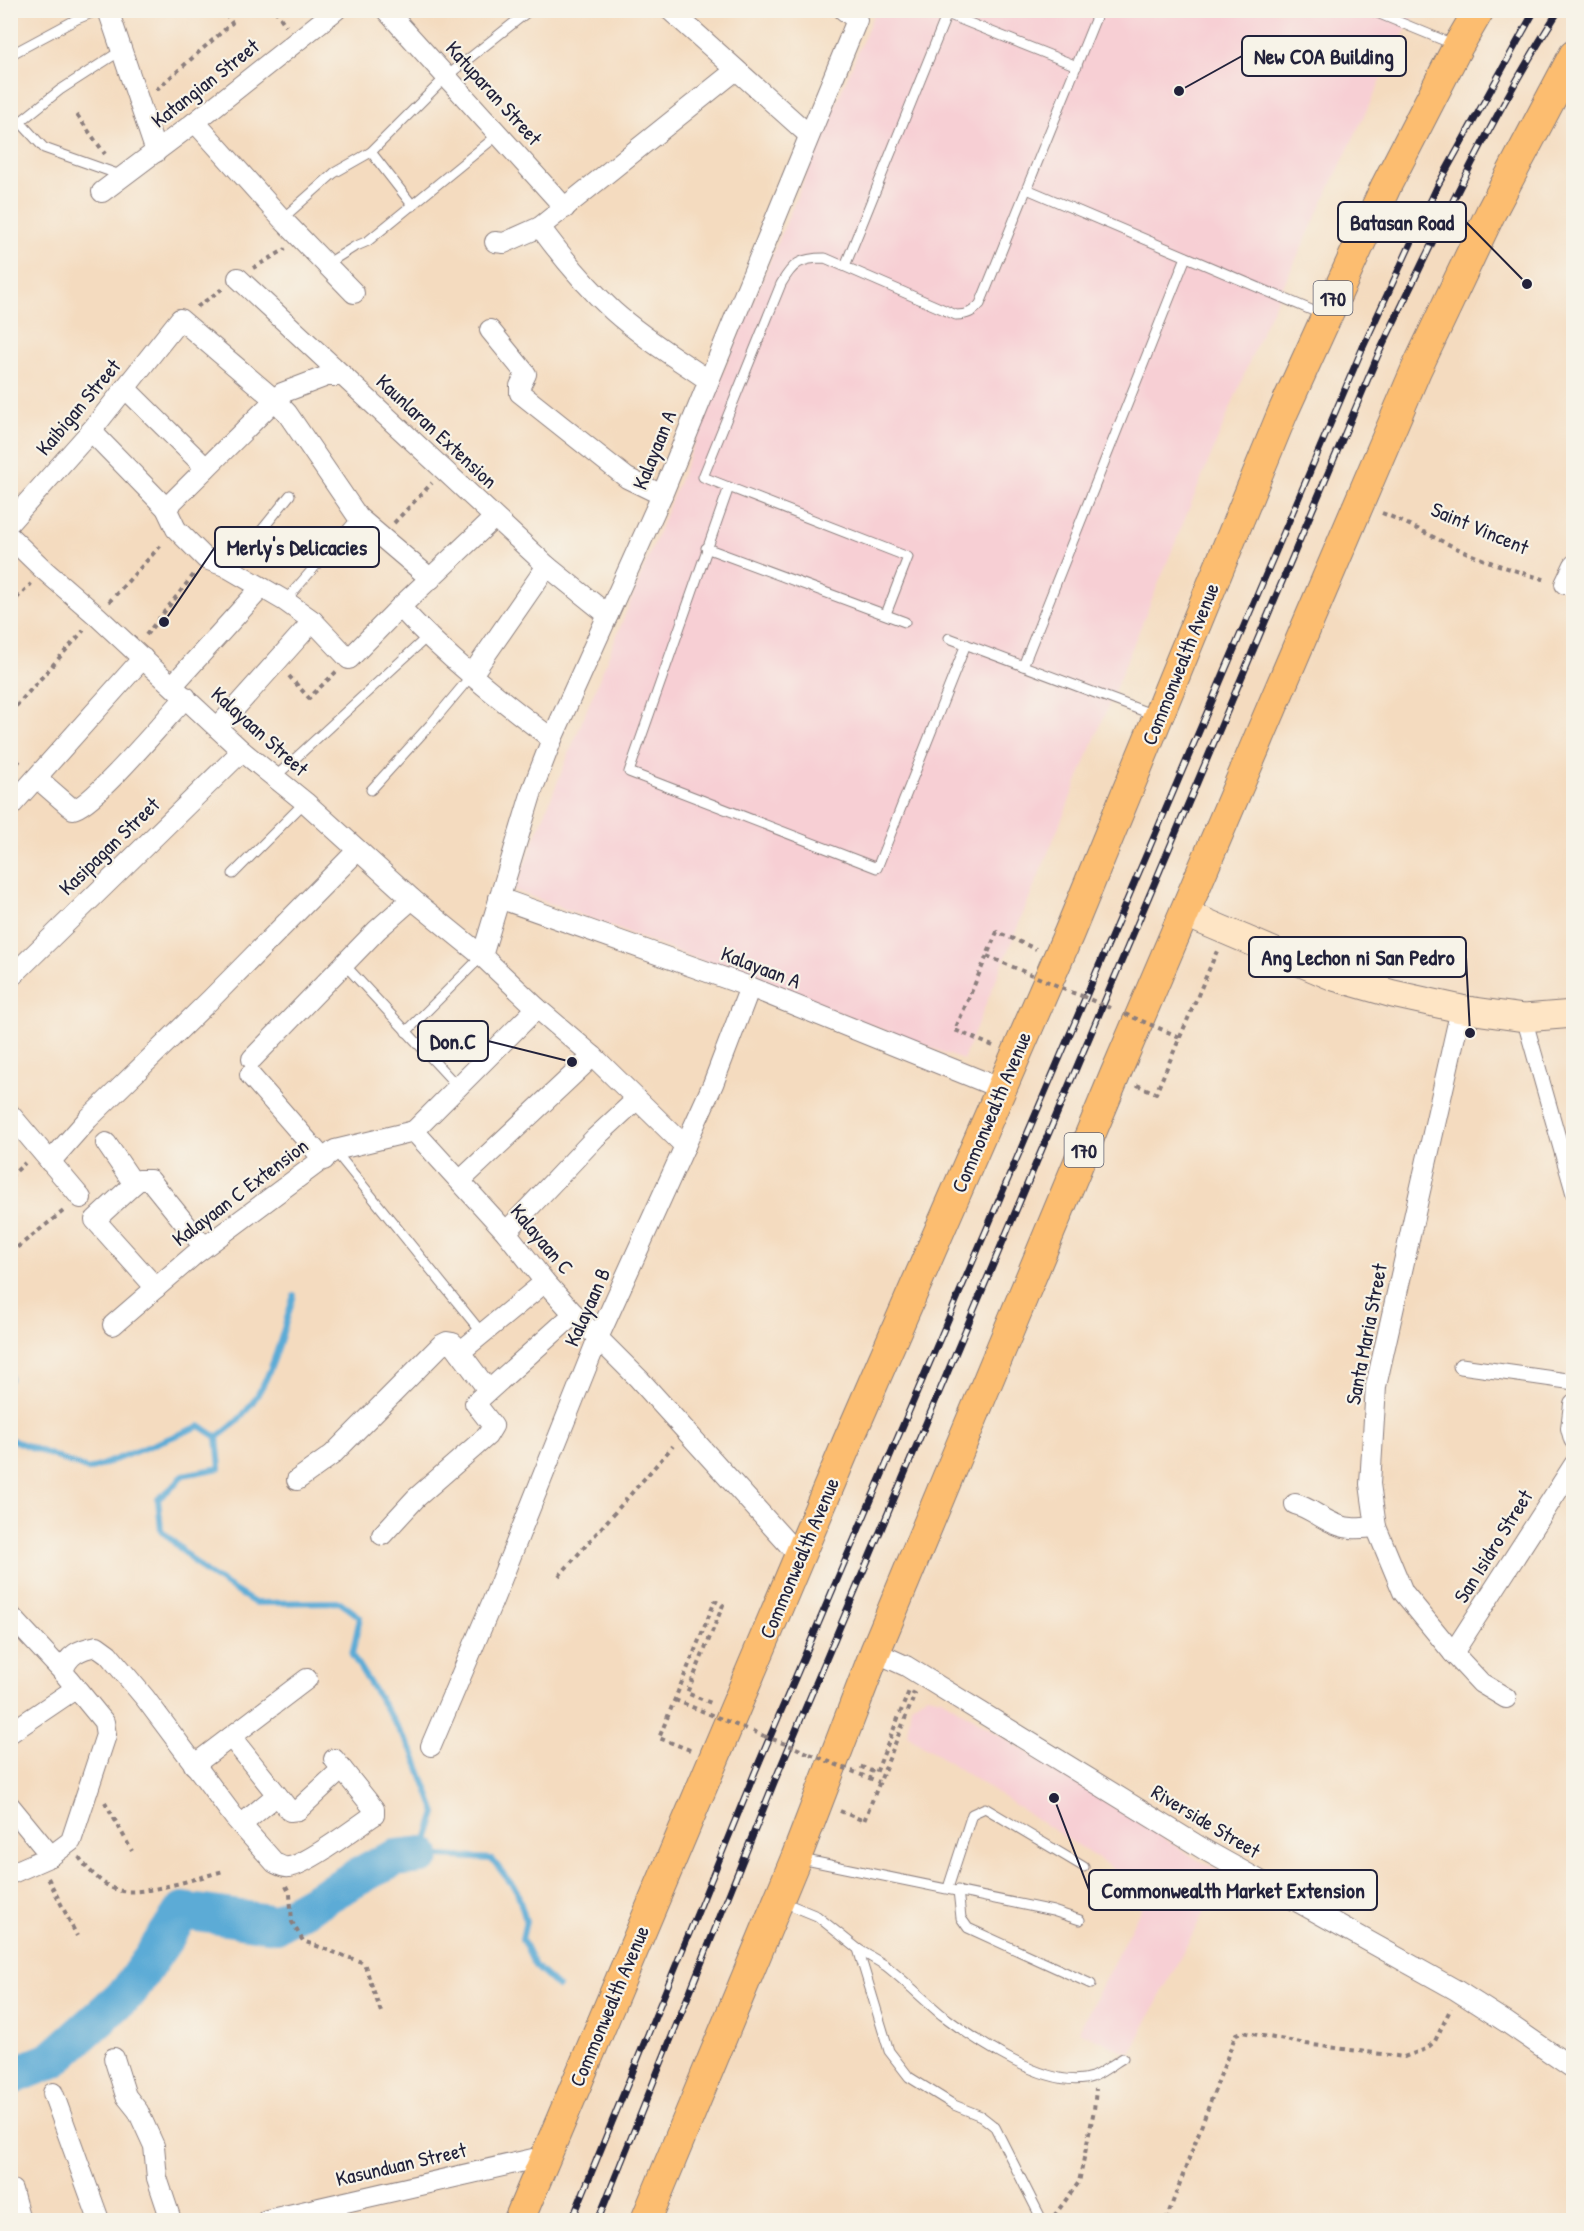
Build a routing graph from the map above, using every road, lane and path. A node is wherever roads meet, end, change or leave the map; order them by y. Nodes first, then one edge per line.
1 (99, 10) edge
2 (108, 10) edge
3 (223, 10) edge
4 (336, 10) edge
5 (386, 10) edge
6 (530, 10) edge
7 (670, 10) edge
8 (1099, 10) edge
9 (1370, 10) edge
10 (1479, 10) edge
11 (945, 12) edge
12 (850, 15) edge
13 (1458, 46) junction
14 (122, 50) junction
15 (10, 55) edge
16 (1574, 55) edge
17 (1077, 66) junction
18 (736, 70) junction
19 (447, 76) junction
20 (140, 104) junction
21 (10, 111) edge
22 (77, 115) dead end
23 (20, 122) junction
24 (195, 122) junction
25 (10, 130) edge
26 (499, 134) junction
27 (809, 135) junction
28 (156, 152) junction
29 (371, 152) junction
30 (123, 176) junction
31 (1027, 189) junction
32 (102, 192) dead end
33 (413, 206) junction
34 (565, 208) junction
35 (282, 219) junction
36 (540, 227) junction
37 (495, 242) dead end
38 (1186, 257) junction
39 (326, 265) junction
40 (845, 266) junction
41 (238, 278) dead end
42 (354, 292) dead end
43 (1325, 316) junction
44 (490, 330) dead end
45 (344, 376) junction
46 (708, 380) junction
47 (125, 388) junction
48 (275, 400) junction
49 (91, 431) junction
50 (206, 468) junction
51 (443, 471) junction
52 (729, 487) junction
53 (290, 495) dead end
54 (662, 495) junction
55 (1359, 503) junction
56 (166, 508) junction
57 (358, 517) junction
58 (494, 518) junction
59 (10, 522) edge
60 (381, 536) junction
61 (10, 537) edge
62 (706, 548) junction
63 (206, 559) junction
64 (1574, 565) edge
65 (225, 566) junction
66 (547, 567) junction
67 (44, 570) junction
68 (431, 579) junction
69 (1565, 584) joint
70 (261, 588) junction
71 (285, 601) junction
72 (10, 605) edge
73 (400, 607) junction
74 (608, 615) junction
75 (886, 615) junction
76 (313, 621) junction
77 (905, 622) dead end
78 (427, 637) junction
79 (949, 638) dead end
80 (966, 644) junction
81 (139, 654) junction
82 (349, 659) junction
83 (277, 662) junction
84 (1023, 666) junction
85 (471, 676) junction
86 (179, 691) junction
87 (1160, 716) junction
88 (218, 727) junction
89 (552, 739) junction
90 (242, 751) junction
91 (38, 778) junction
92 (274, 778) junction
93 (371, 790) dead end
94 (305, 802) junction
95 (10, 807) edge
96 (357, 851) junction
97 (232, 874) dead end
98 (500, 898) junction
99 (412, 899) junction
100 (1184, 913) junction
101 (1225, 931) junction
102 (482, 956) junction
103 (987, 956) junction
104 (1058, 958) junction
105 (344, 964) junction
106 (10, 978) edge
107 (750, 987) junction
108 (537, 1008) junction
109 (1110, 1008) dead end
110 (1461, 1009) junction
111 (1125, 1014) dead end
112 (1574, 1014) edge
113 (1524, 1018) junction
114 (406, 1032) junction
115 (1180, 1037) junction
116 (593, 1056) junction
117 (1016, 1056) junction
118 (459, 1088) junction
119 (1002, 1089) junction
120 (1156, 1093) dead end
121 (637, 1099) junction
122 (10, 1114) edge
123 (414, 1131) junction
124 (106, 1143) dead end
125 (685, 1146) junction
126 (329, 1155) junction
127 (50, 1162) junction
128 (460, 1181) junction
129 (134, 1184) junction
130 (1574, 1194) edge
131 (81, 1198) joint
132 (506, 1232) junction
133 (204, 1247) junction
134 (10, 1253) edge
135 (545, 1282) junction
136 (156, 1288) junction
137 (574, 1314) junction
138 (113, 1325) dead end
139 (482, 1333) junction
140 (598, 1338) junction
141 (460, 1352) junction
142 (1461, 1366) dead end
143 (1574, 1382) edge
144 (488, 1390) junction
145 (1574, 1404) edge
146 (686, 1431) junction
147 (1574, 1439) edge
148 (1574, 1464) edge
149 (297, 1480) dead end
150 (1295, 1504) dead end
151 (1376, 1527) junction
152 (382, 1535) dead end
153 (800, 1557) junction
154 (559, 1576) dead end
155 (11, 1616) edge
156 (875, 1652) junction
157 (1453, 1653) junction
158 (63, 1672) junction
159 (307, 1679) dead end
160 (75, 1689) junction
161 (687, 1693) dead end
162 (1506, 1698) dead end
163 (675, 1700) junction
164 (10, 1733) edge
165 (231, 1737) junction
166 (431, 1746) dead end
167 (713, 1760) junction
168 (194, 1765) junction
169 (876, 1773) dead end
170 (91, 1778) junction
171 (879, 1782) junction
172 (277, 1795) junction
173 (10, 1806) edge
174 (864, 1821) dead end
175 (241, 1825) junction
176 (71, 1841) junction
177 (132, 1851) dead end
178 (46, 1858) junction
179 (796, 1858) junction
180 (1084, 1868) dead end
181 (224, 1871) dead end
182 (10, 1874) edge
183 (948, 1888) junction
184 (958, 1890) junction
185 (290, 1894) dead end
186 (778, 1900) junction
187 (1080, 1920) dead end
188 (77, 1936) dead end
189 (858, 1949) junction
190 (1091, 1984) dead end
191 (1456, 1990) junction
192 (381, 2012) dead end
193 (114, 2058) dead end
194 (1123, 2058) dead end
195 (1573, 2065) edge
196 (1091, 2077) junction
197 (53, 2093) dead end
198 (546, 2156) junction
199 (12, 2190) dead end
200 (20, 2220) edge
201 (99, 2220) edge
202 (171, 2220) edge
203 (267, 2220) edge
204 (519, 2220) edge
205 (646, 2220) edge
206 (1042, 2220) edge
207 (1051, 2220) edge
208 (1166, 2220) edge

1 - 15 lane
2 - 14 street
3 - 20 path
4 - 24 street, Katangian Street
5 - 19 street, Katuparan Street
6 - 19 lane
7 - 18 street
8 - 17 lane
9 - 13 lane
10 - 13 main road, Commonwealth Avenue / 170
11 - 17 lane
11 - 40 lane
12 - 27 street, Kalayaan A
13 - 43 main road, Commonwealth Avenue / 170
14 - 20 street
14 - 23 lane
16 - 55 main road, 170
17 - 31 lane
18 - 27 street
18 - 34 street
19 - 26 street, Katuparan Street
19 - 29 lane
20 - 28 street
21 - 23 lane
22 - 30 path
23 - 25 lane
23 - 30 lane
24 - 28 street, Katangian Street
24 - 35 street
26 - 33 lane
26 - 34 street, Katuparan Street
27 - 46 street, Kalayaan A
28 - 30 street, Katangian Street
29 - 33 lane
29 - 35 lane
30 - 32 street, Katangian Street
31 - 38 lane
31 - 40 lane
33 - 39 lane
34 - 36 street
35 - 39 street
36 - 37 street
36 - 46 street
38 - 43 lane
38 - 84 lane
39 - 42 street
40 - 52 lane
41 - 45 street, Kaunlaran Extension
43 - 87 main road, Commonwealth Avenue / 170
44 - 54 street
45 - 48 street
45 - 51 street, Kaunlaran Extension
46 - 54 street, Kalayaan A
47 - 48 street, Kaibigan Street
47 - 49 street, Kaibigan Street
47 - 50 street
48 - 50 street
48 - 57 street
49 - 56 street
49 - 59 street, Kaibigan Street
50 - 56 street
51 - 58 street, Kaunlaran Extension
51 - 60 path
52 - 62 lane
52 - 75 lane
53 - 65 lane
54 - 74 street, Kalayaan A
55 - 69 path, Saint Vincent
55 - 100 main road, 170
56 - 63 street
57 - 60 street
57 - 71 lane
58 - 66 street, Kaunlaran Extension
58 - 68 street
60 - 68 street
61 - 67 street, Kalayaan Street
62 - 75 lane
62 - 80 lane
63 - 65 street
63 - 81 path
64 - 69 street
65 - 70 street
66 - 74 street, Kaunlaran Extension
66 - 85 street
67 - 72 path
67 - 81 street, Kalayaan Street
68 - 73 street
70 - 71 street
70 - 86 street
71 - 76 street
73 - 78 street
73 - 82 street
74 - 89 street, Kalayaan A
75 - 77 lane
76 - 82 street
76 - 83 street
78 - 85 street
78 - 92 lane
79 - 80 lane
80 - 84 lane
81 - 86 street, Kalayaan Street
81 - 91 street
82 - 83 path
83 - 88 street
84 - 87 lane
85 - 89 street
85 - 93 lane
86 - 88 street, Kalayaan Street
86 - 91 street
87 - 104 main road, Commonwealth Avenue / 170
88 - 90 street, Kalayaan Street
89 - 98 street, Kalayaan A
90 - 92 street, Kalayaan Street
90 - 106 street, Kasipagan Street
91 - 95 street
92 - 94 street, Kalayaan Street
94 - 96 street, Kalayaan Street
94 - 97 lane
96 - 99 street, Kalayaan Street
96 - 127 street
98 - 102 street, Kalayaan A
98 - 107 street, Kalayaan A
99 - 102 street, Kalayaan Street
99 - 105 street
100 - 101 main road
100 - 156 main road, 170
101 - 110 main road
101 - 115 path
102 - 108 street
102 - 114 lane
103 - 104 path
103 - 109 path, bridge
103 - 117 path
104 - 117 main road, Commonwealth Avenue / 170
105 - 114 lane
105 - 126 street
107 - 119 street, Kalayaan A
107 - 125 street, Kalayaan B
108 - 116 street
108 - 118 street
110 - 113 main road
110 - 151 street, Santa Maria Street
111 - 115 path, bridge
112 - 113 main road
113 - 130 street
114 - 118 lane
115 - 120 path
116 - 121 street
116 - 128 street
117 - 119 main road, Commonwealth Avenue / 170
118 - 123 street
119 - 153 main road, Commonwealth Avenue / 170
121 - 125 street
121 - 132 street
122 - 127 street
123 - 126 street, Kalayaan C Extension
123 - 128 street, Kalayaan C
124 - 129 street
125 - 140 street, Kalayaan B
126 - 133 street, Kalayaan C Extension
126 - 139 lane
127 - 131 street
128 - 132 street, Kalayaan C
129 - 133 street
129 - 136 street
131 - 134 path
132 - 135 street, Kalayaan C
133 - 136 street, Kalayaan C Extension
135 - 137 street, Kalayaan C
135 - 139 street
136 - 138 street, Kalayaan C Extension
137 - 140 street, Kalayaan C
137 - 144 street
139 - 141 street
140 - 146 street, Kalayaan C
140 - 166 street, Kalayaan B
141 - 144 street
141 - 149 street
142 - 143 street
144 - 152 street
145 - 147 street
146 - 153 street, Kalayaan C
146 - 154 path
148 - 157 street, San Isidro Street
150 - 151 street
151 - 157 street, Santa Maria Street
153 - 167 main road, Commonwealth Avenue / 170
155 - 158 street
156 - 179 main road, 170
156 - 191 street, Riverside Street
157 - 162 street, Santa Maria Street
158 - 160 street
158 - 168 street
159 - 165 street
160 - 164 street
160 - 170 street
161 - 163 path
163 - 167 path
163 - 171 path, bridge
165 - 168 street
165 - 172 street
167 - 198 main road, Commonwealth Avenue / 170
168 - 175 street
169 - 171 path
170 - 176 street
170 - 177 path
171 - 174 path
172 - 175 street
172 - 175 street
173 - 178 street
176 - 178 street
176 - 181 path
178 - 182 street
178 - 188 path
179 - 183 lane
179 - 186 main road, 170
180 - 183 lane
183 - 184 lane
184 - 187 lane
184 - 190 lane
185 - 192 path
186 - 189 lane
186 - 205 main road, 170
189 - 196 lane
189 - 206 lane
191 - 195 street, Riverside Street
191 - 208 path
193 - 202 street
194 - 196 lane
196 - 207 path
197 - 201 street
198 - 203 street, Kasunduan Street
198 - 204 main road, Commonwealth Avenue / 170
199 - 200 street

